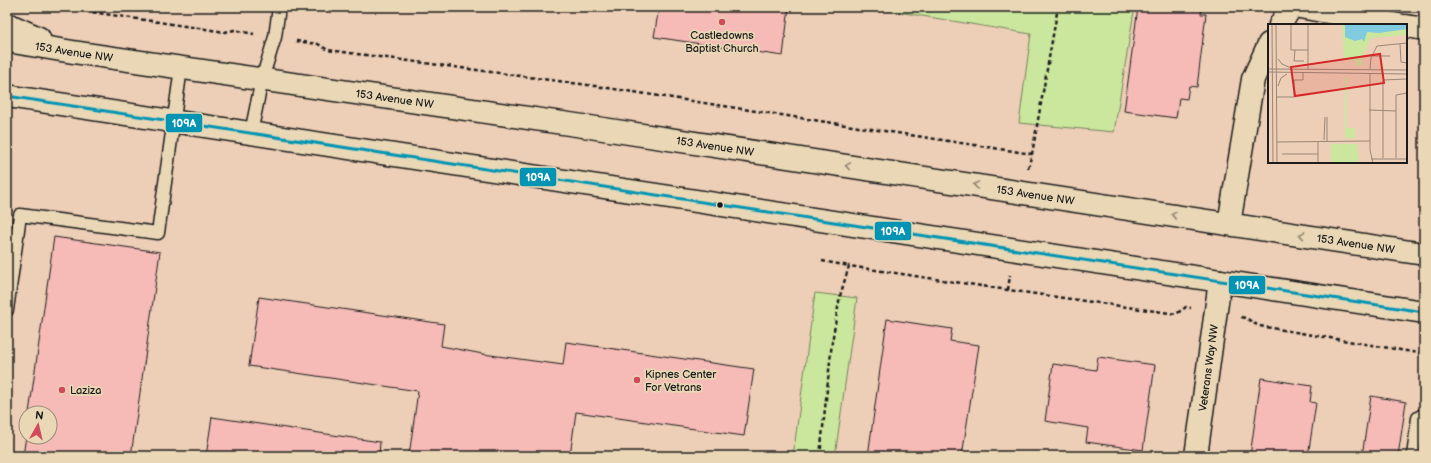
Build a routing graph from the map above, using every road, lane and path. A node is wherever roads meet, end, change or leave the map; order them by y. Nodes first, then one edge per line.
1 (58, 7) edge
2 (279, 7) edge
3 (1058, 7) edge
4 (1291, 7) edge
5 (1300, 7) edge
6 (7, 24) edge
7 (1281, 24) edge
8 (1394, 24) edge
9 (1407, 26) edge
10 (1424, 30) edge
11 (275, 37) junction
12 (7, 41) edge
13 (1268, 46) edge
14 (73, 52) junction
15 (181, 68) junction
16 (262, 80) junction
17 (7, 96) edge
18 (173, 121) junction
19 (251, 133) junction
20 (1032, 154) junction
21 (1026, 174) dead end
22 (1228, 224) junction
23 (1424, 254) edge
24 (822, 261) dead end
25 (849, 266) junction
26 (1011, 269) dead end
27 (1220, 281) junction
28 (1008, 290) junction
29 (1186, 308) dead end
30 (7, 310) edge
31 (1424, 312) edge
32 (1247, 318) dead end
33 (1424, 354) edge
34 (1424, 414) edge
35 (820, 456) edge
36 (1196, 456) edge
37 (1413, 456) edge

1 - 11 path
2 - 11 lane
3 - 20 path
4 - 7 main road
5 - 8 main road
6 - 14 main road
9 - 10 main road
11 - 16 lane
11 - 20 path
12 - 14 main road, 153 Avenue NW
13 - 22 main road
14 - 15 main road, 153 Avenue NW
15 - 16 main road, 153 Avenue NW
15 - 18 lane
16 - 19 lane
22 -> 16 main road, 153 Avenue NW
17 - 18 main road
18 - 19 main road
18 - 30 lane
19 - 27 main road
20 - 21 path
23 -> 22 main road, 153 Avenue NW
24 - 25 path
25 - 28 path
25 - 35 path
26 - 28 path
27 - 31 main road
27 - 36 main road, Veterans Way NW
28 - 29 path
32 - 33 path
34 - 37 lane

